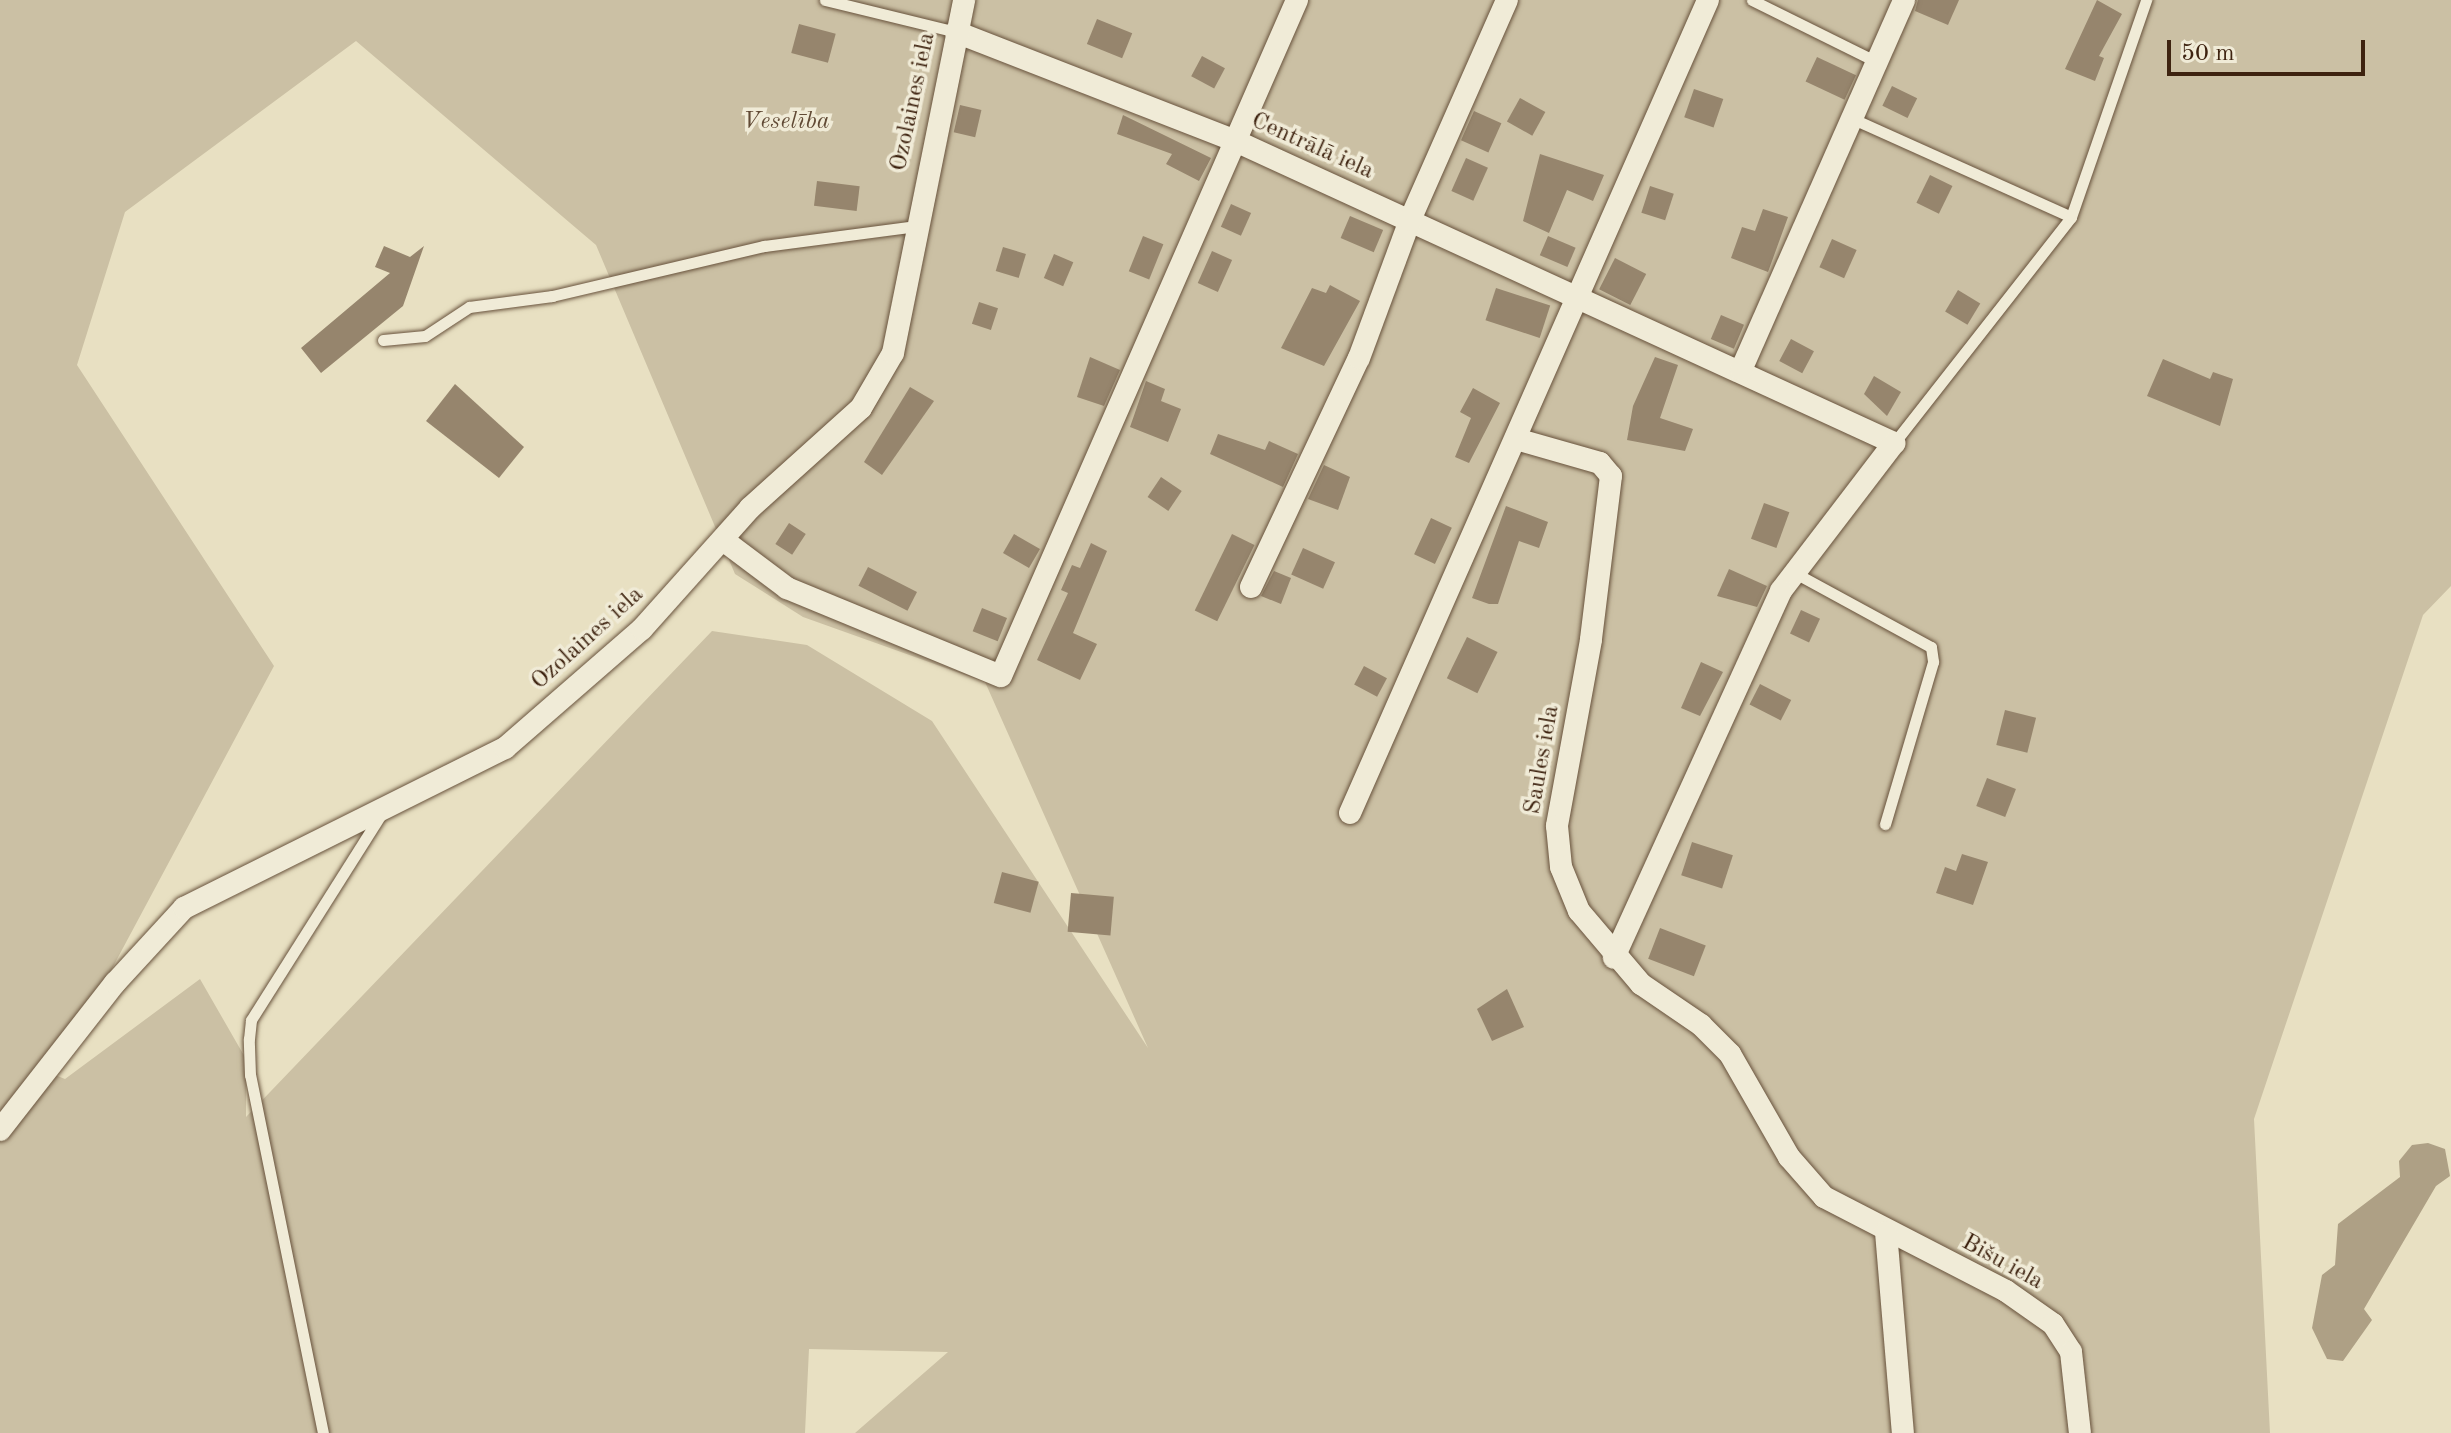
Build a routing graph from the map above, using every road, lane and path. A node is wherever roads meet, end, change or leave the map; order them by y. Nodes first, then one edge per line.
1 (825, 0) edge
2 (964, 0) edge
3 (1297, 0) edge
4 (1507, 0) edge
5 (1708, 0) edge
6 (1752, 0) edge
7 (1904, 0) edge
8 (2146, 0) edge
9 (956, 32) junction
10 (1878, 62) junction
11 (1851, 118) junction
12 (1240, 143) junction
13 (2071, 217) junction
14 (1410, 220) junction
15 (915, 226) junction
16 (1573, 299) junction
17 (383, 340) dead end
18 (1741, 370) junction
19 (1516, 439) junction
20 (1894, 443) junction
21 (723, 540) junction
22 (1795, 573) junction
23 (1251, 587) dead end
24 (388, 803) junction
25 (1350, 813) dead end
26 (1885, 824) dead end
27 (1614, 958) junction
28 (0, 1130) edge
29 (1824, 1197) joint
30 (1886, 1232) junction
31 (323, 1433) edge
32 (1903, 1433) edge
33 (2080, 1433) edge

1 - 9 lane
2 - 9 street, Ozolaines iela
3 - 12 street
4 - 14 street
5 - 16 street
6 - 10 lane
7 - 10 street
8 - 13 lane
9 - 12 street, Centrālā iela
9 - 15 street, Ozolaines iela
10 - 11 street
11 - 13 lane
11 - 18 street
12 - 14 street, Centrālā iela
12 - 21 street
13 - 20 lane
14 - 16 street, Centrālā iela
14 - 23 street
15 - 17 lane
15 - 21 street, Ozolaines iela
16 - 18 street, Centrālā iela
16 - 19 street
18 - 20 street, Centrālā iela
19 - 25 street
19 - 27 street, Saules iela
20 - 22 street
21 - 24 street, Ozolaines iela
22 - 26 lane
22 - 27 street
24 - 28 street, Ozolaines iela
24 - 31 lane
27 - 29 street, Saules iela
29 - 30 street, Bišu iela
30 - 32 street
30 - 33 street, Bišu iela

